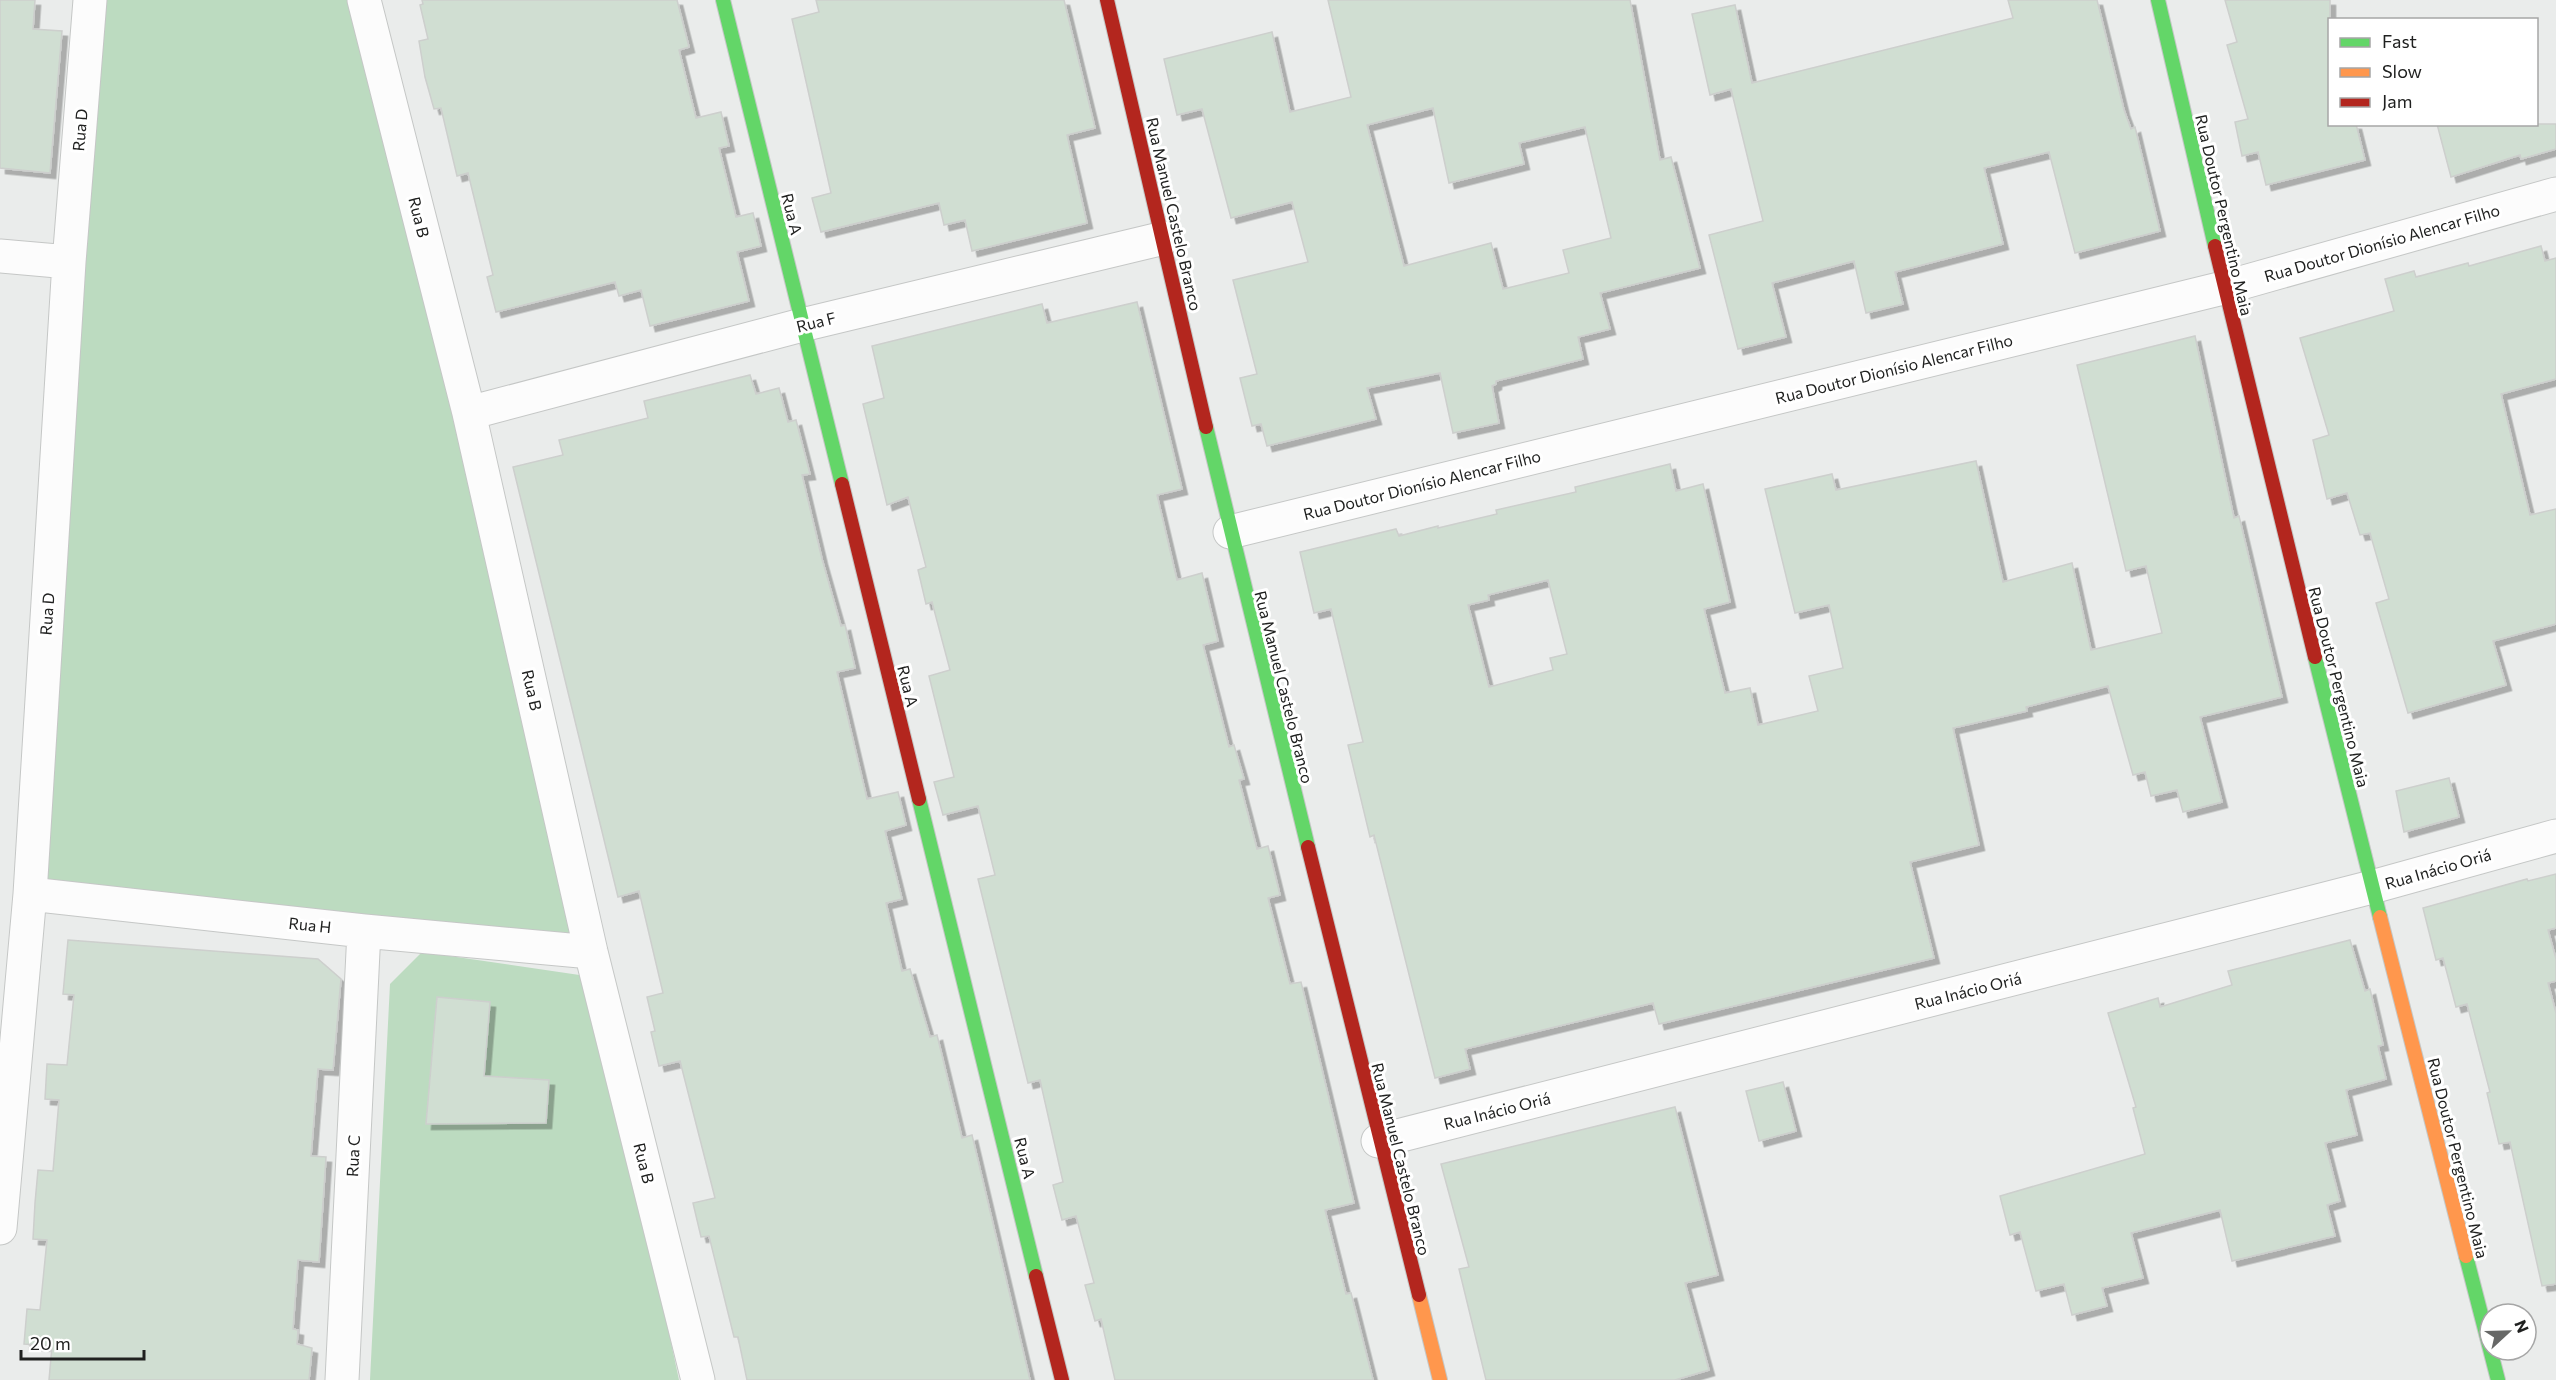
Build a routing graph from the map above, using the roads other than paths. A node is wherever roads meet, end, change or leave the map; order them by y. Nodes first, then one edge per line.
1 (90, 0) edge
2 (364, 0) edge
3 (723, 0) edge
4 (1107, 0) edge
5 (2158, 0) edge
6 (2556, 194) edge
7 (1164, 238) junction
8 (0, 256) edge
9 (69, 262) junction
10 (2223, 288) junction
11 (802, 325) junction
12 (469, 413) junction
13 (1230, 532) junction
14 (2556, 836) edge
15 (2372, 887) junction
16 (30, 894) junction
17 (363, 931) junction
18 (591, 952) junction
19 (1378, 1141) junction
20 (0, 1228) edge
21 (342, 1380) edge
22 (698, 1380) edge
23 (1062, 1380) edge
24 (1440, 1380) edge
25 (2498, 1380) edge

1 - 9 street, Rua D
2 - 12 street, Rua B
3 - 11 street, Rua A
4 - 7 street, Rua Manuel Castelo Branco
5 - 10 street, Rua Doutor Pergentino Maia
6 - 10 street, Rua Doutor Dionísio Alencar Filho
7 - 11 street, Rua F
7 - 13 street, Rua Manuel Castelo Branco
8 - 9 street
9 - 16 street, Rua D
10 - 13 street, Rua Doutor Dionísio Alencar Filho
10 - 15 street, Rua Doutor Pergentino Maia
11 - 12 street, Rua F
11 - 23 street, Rua A
12 - 18 street, Rua B
13 - 19 street, Rua Manuel Castelo Branco
14 - 15 street, Rua Inácio Oriá
15 - 19 street, Rua Inácio Oriá
15 - 25 street, Rua Doutor Pergentino Maia
16 - 17 street, Rua H
16 - 20 street, Rua D
17 - 18 street, Rua H
17 - 21 street, Rua C
18 - 22 street, Rua B
19 - 24 street, Rua Manuel Castelo Branco

